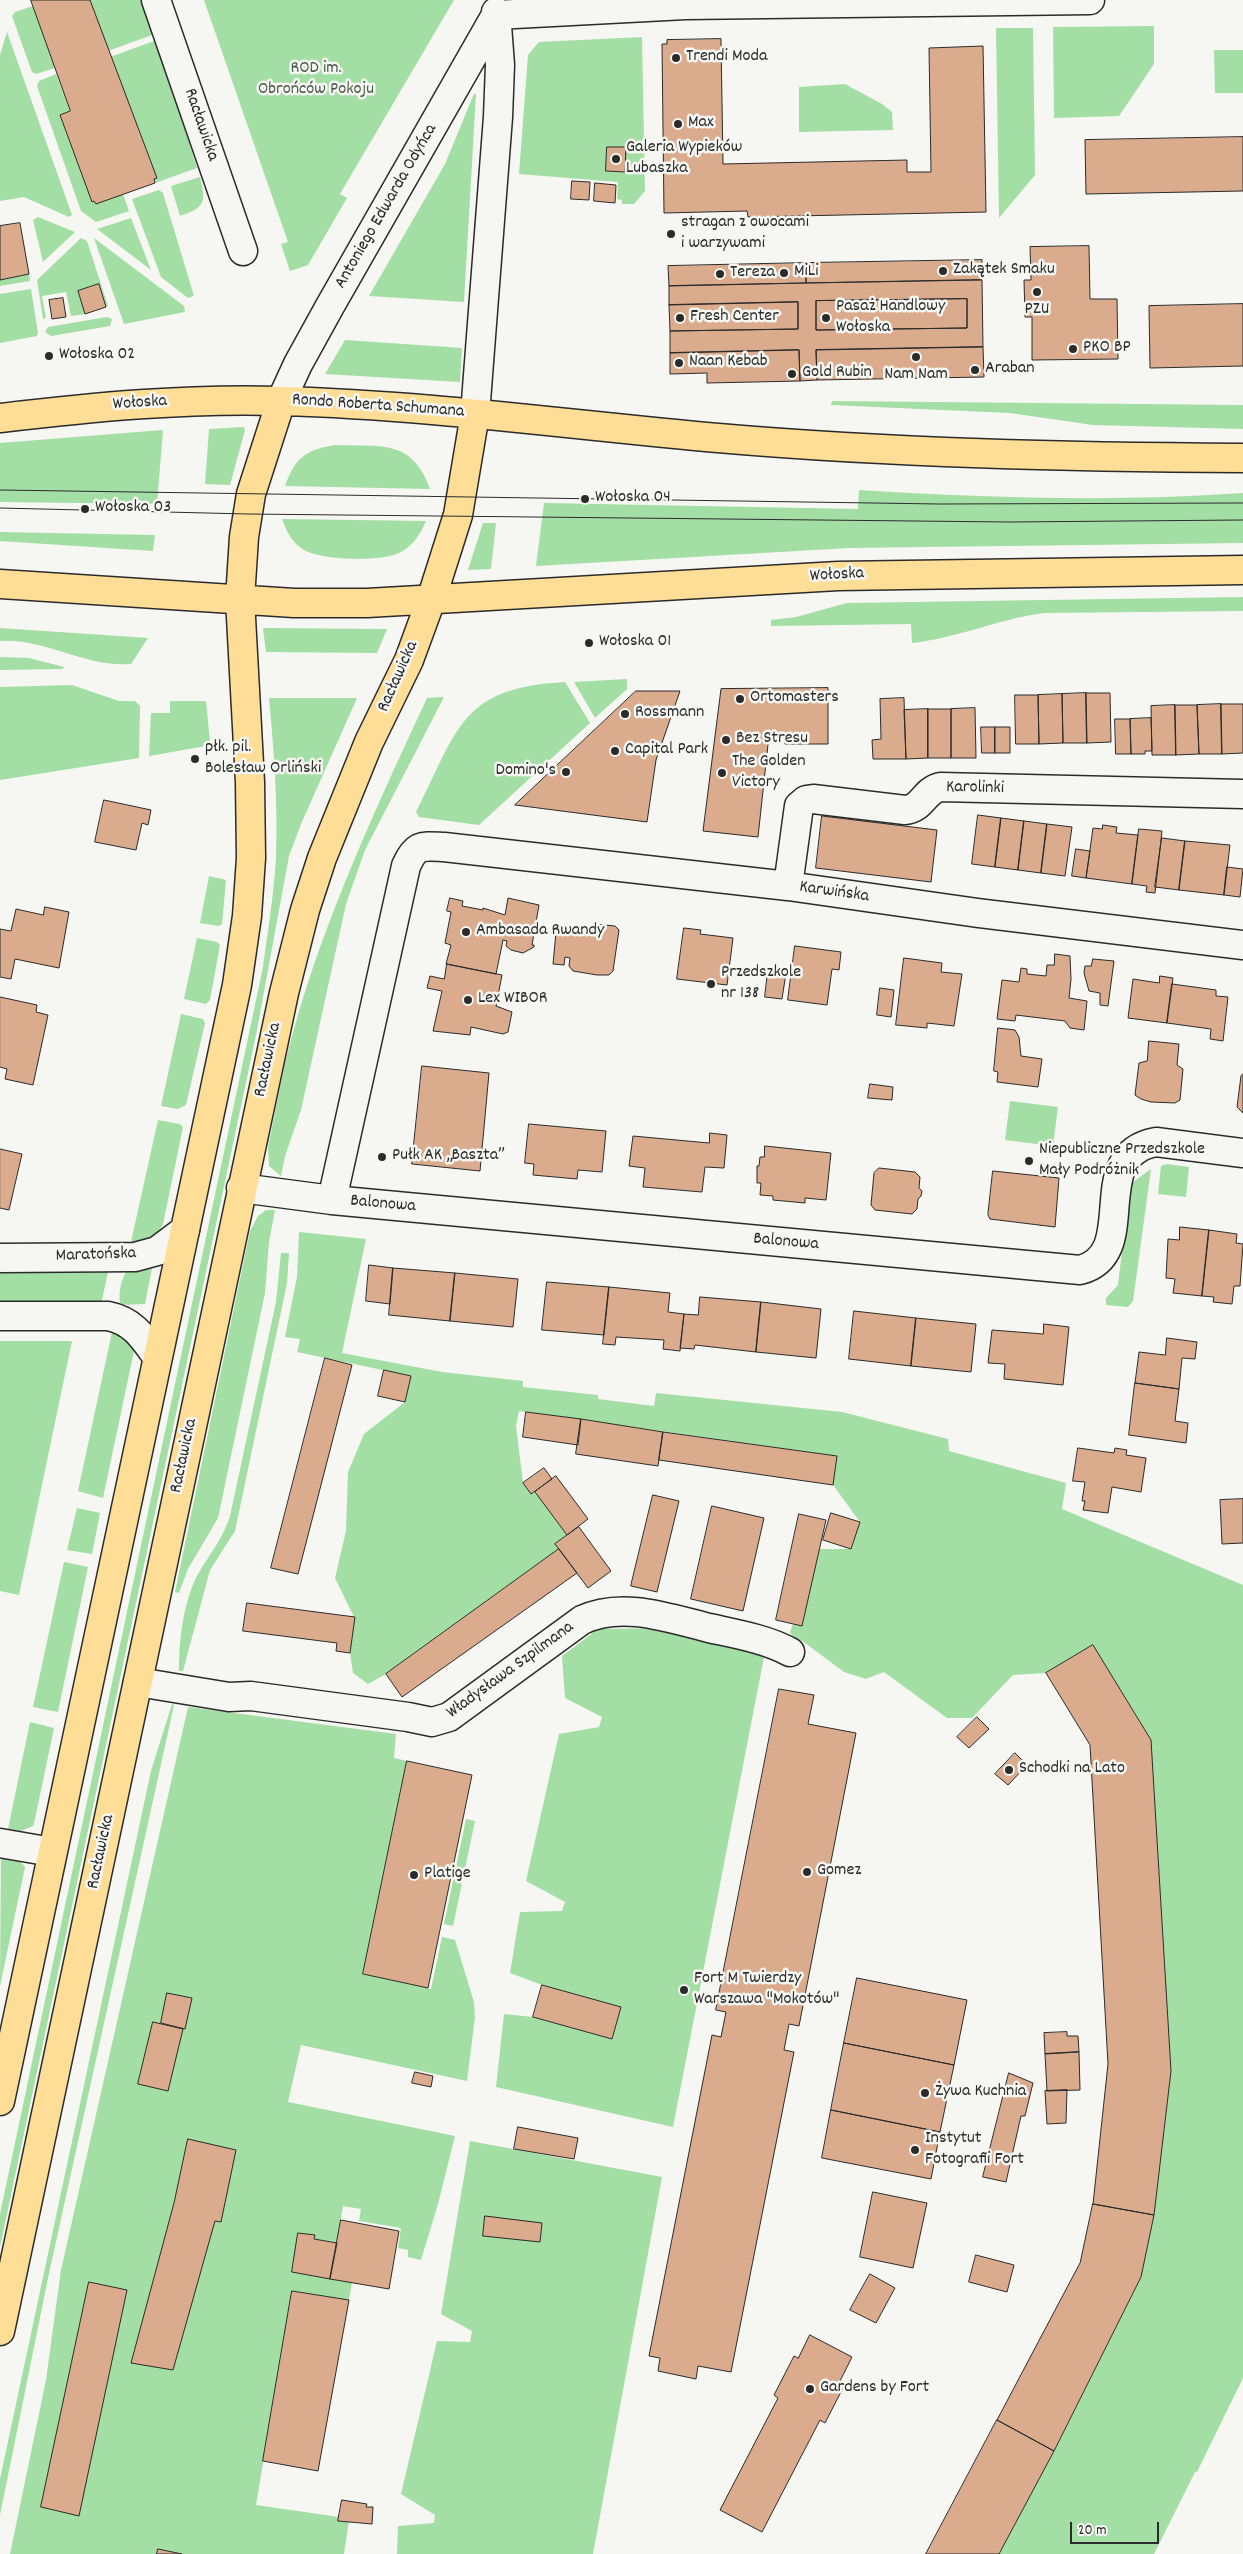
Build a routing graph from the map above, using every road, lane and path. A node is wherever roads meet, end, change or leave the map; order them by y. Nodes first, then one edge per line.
1 (156, 0) edge
2 (1090, 0) edge
3 (497, 7) edge
4 (243, 251) dead end
5 (282, 401) junction
6 (475, 414) junction
7 (0, 418) edge
8 (1243, 458) edge
9 (1243, 570) edge
10 (0, 584) edge
11 (240, 600) junction
12 (432, 600) junction
13 (1243, 794) edge
14 (788, 886) junction
15 (1243, 945) edge
16 (1243, 1153) edge
17 (241, 1188) junction
18 (332, 1200) junction
19 (185, 1230) junction
20 (0, 1258) edge
21 (0, 1316) edge
22 (157, 1357) junction
23 (790, 1652) dead end
24 (138, 1682) junction
25 (0, 1843) edge
26 (52, 1852) junction
27 (0, 2101) edge
28 (0, 2330) edge

1 - 4 street, Racławicka
2 - 3 street
3 - 5 street, Antoniego Edwarda Odyńca
3 - 6 street
5 - 6 main road, Rondo Roberta Schumana
5 - 7 main road, Wołoska
5 - 11 main road, Rondo Roberta Schumana
6 - 8 main road
6 - 12 main road, Rondo Roberta Schumana
9 - 12 main road, Wołoska
10 - 11 main road
11 - 12 main road
11 - 19 main road
12 - 17 main road, Racławicka
13 - 14 street, Karolinki
14 - 15 street, Karwińska
14 - 18 street, Karwińska
16 - 18 street, Balonowa
17 - 18 street, Balonowa
17 - 24 main road, Racławicka
19 - 20 street, Maratońska
19 - 22 main road
21 - 22 street
22 - 26 main road
23 - 24 street, Władysława Szpilmana
24 - 28 main road, Racławicka
25 - 26 street
26 - 27 main road

